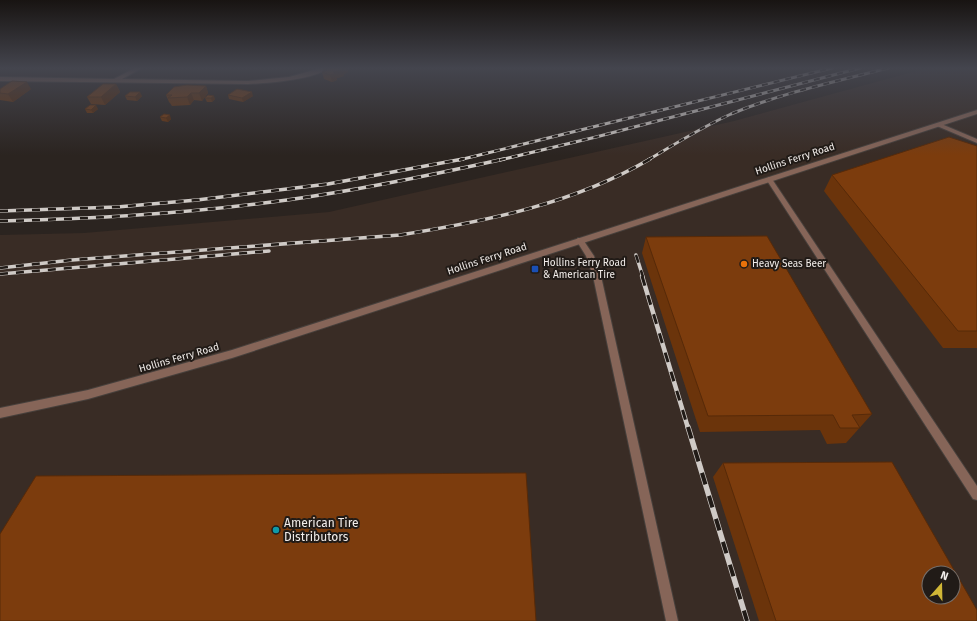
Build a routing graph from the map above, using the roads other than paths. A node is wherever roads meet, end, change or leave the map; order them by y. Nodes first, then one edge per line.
1 (977, 112) edge
2 (939, 125) junction
3 (977, 142) edge
4 (769, 179) junction
5 (580, 240) junction
6 (1, 414) edge
7 (977, 495) edge
8 (672, 621) edge

1 - 2 street, Hollins Ferry Road
2 - 3 lane
2 - 4 street, Hollins Ferry Road
4 - 5 street, Hollins Ferry Road
4 - 7 lane
5 - 6 street, Hollins Ferry Road
5 - 8 lane

